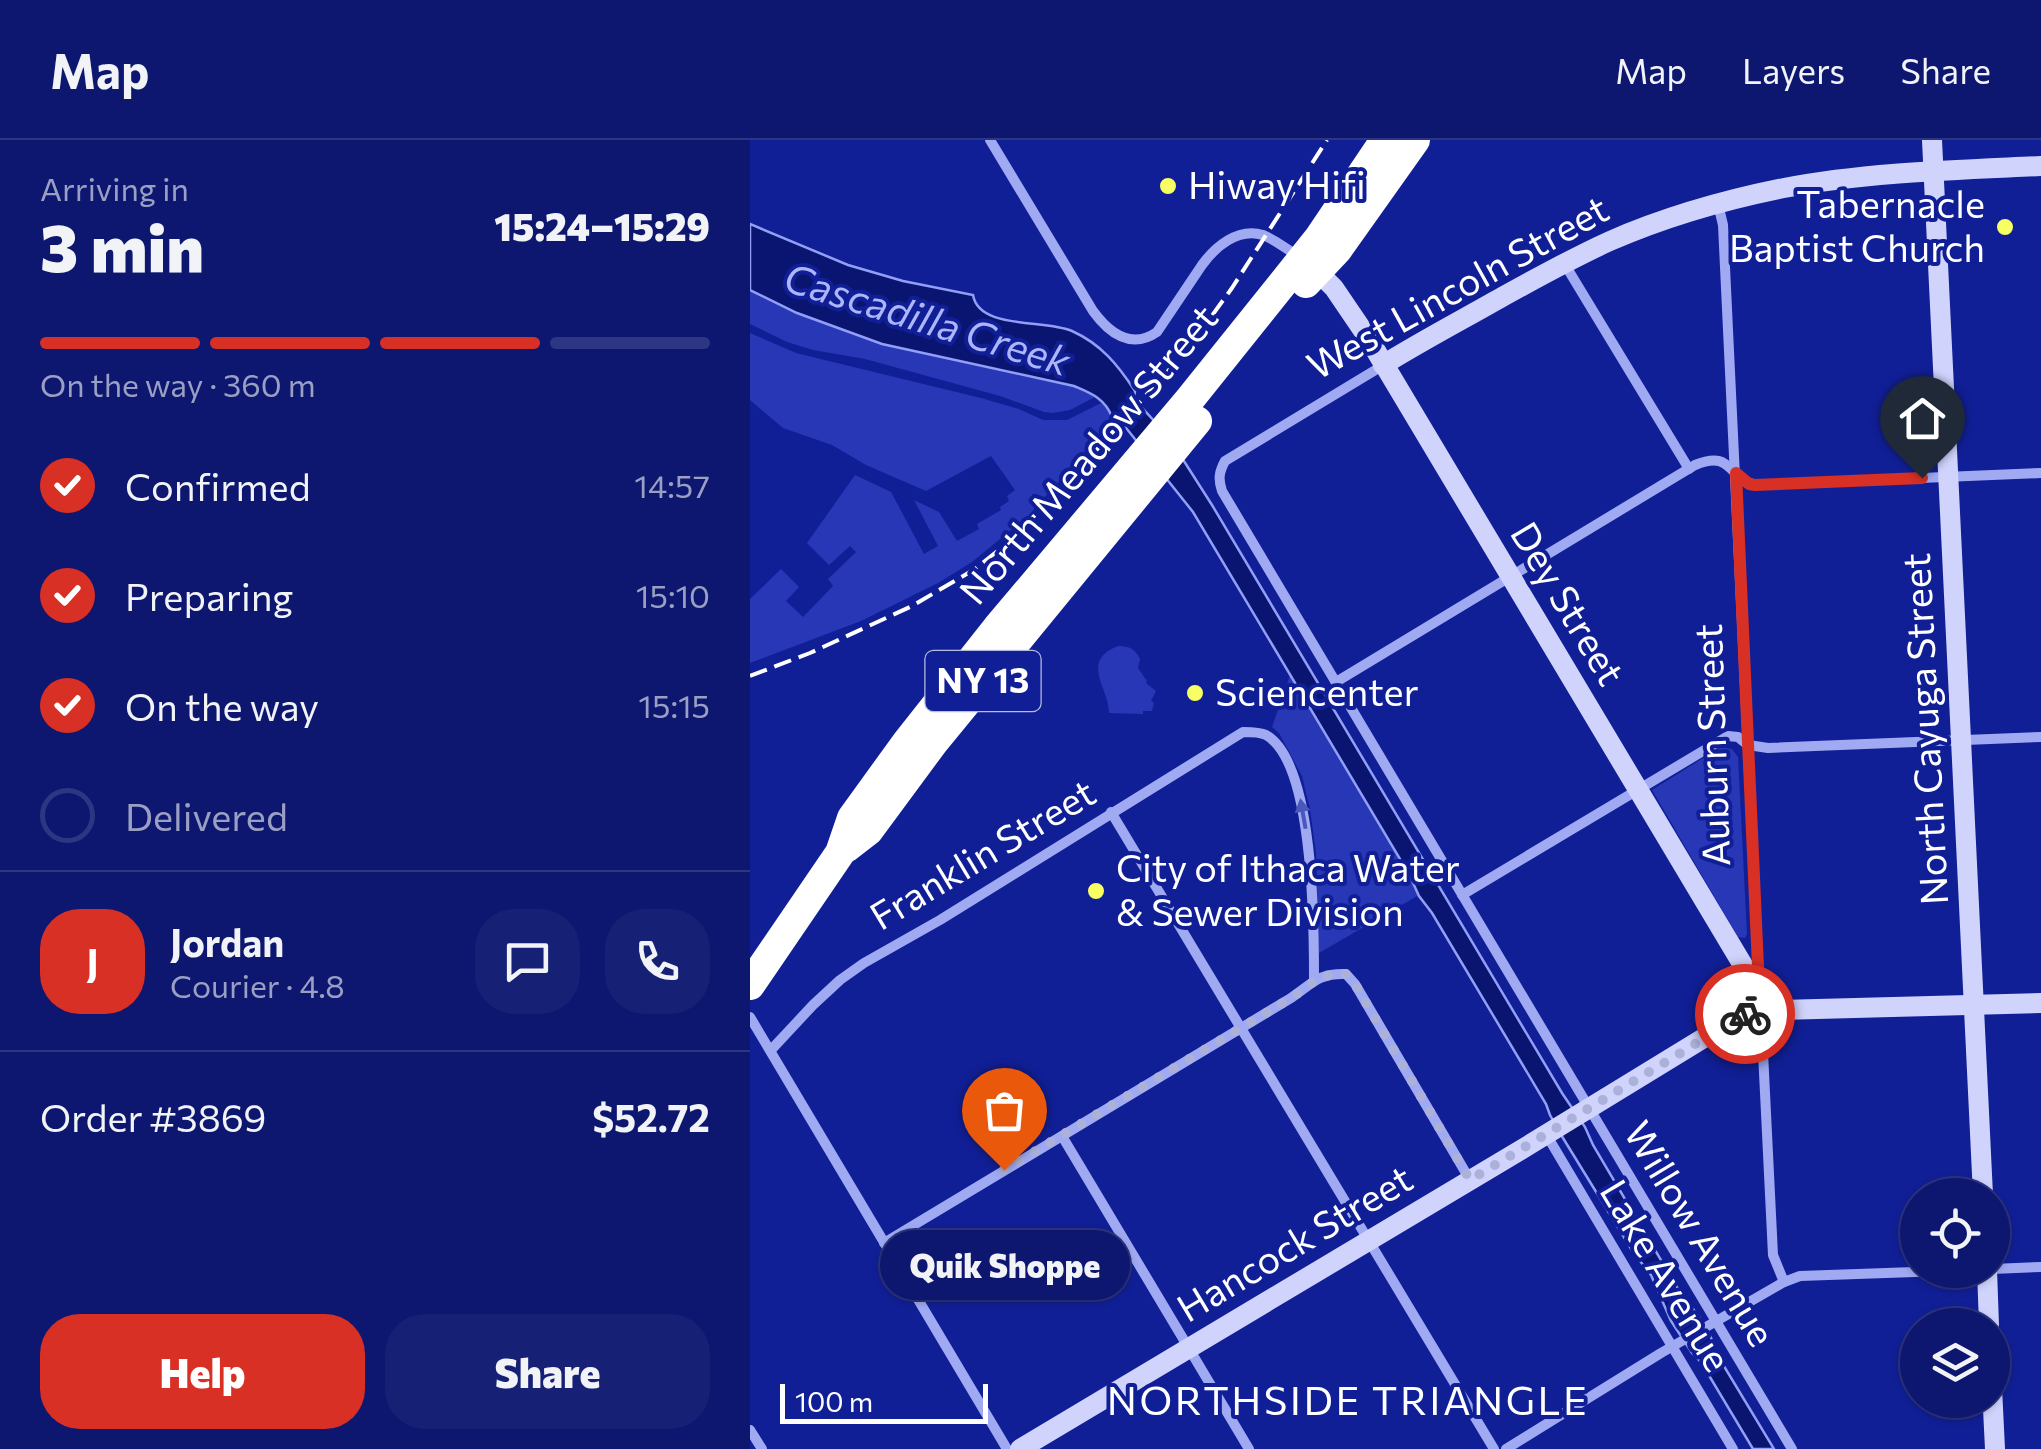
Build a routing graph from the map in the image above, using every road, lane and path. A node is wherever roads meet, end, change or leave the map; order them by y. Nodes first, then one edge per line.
1 (990, 140) edge
2 (1384, 140) edge
3 (1415, 140) edge
4 (1932, 140) edge
5 (2041, 166) edge
6 (1934, 171) junction
7 (1718, 203) junction
8 (1564, 263) junction
9 (1310, 264) junction
10 (1383, 365) junction
11 (1689, 469) junction
12 (1736, 473) junction
13 (2041, 473) edge
14 (1949, 477) junction
15 (1219, 481) joint
16 (1510, 577) junction
17 (1336, 682) junction
18 (2041, 737) edge
19 (1962, 740) junction
20 (1748, 745) junction
21 (1637, 789) junction
22 (1111, 812) junction
23 (1462, 895) junction
24 (1314, 980) junction
25 (750, 985) edge
26 (2041, 1002) edge
27 (1760, 1003) junction
28 (1974, 1005) junction
29 (750, 1017) edge
30 (1241, 1028) junction
31 (771, 1050) junction
32 (1585, 1111) junction
33 (1549, 1132) junction
34 (1062, 1136) junction
35 (1982, 1178) edge
36 (1470, 1180) junction
37 (1368, 1240) junction
38 (884, 1243) junction
39 (2041, 1267) edge
40 (2010, 1268) edge
41 (1900, 1273) edge
42 (1784, 1282) junction
43 (1712, 1324) junction
44 (1677, 1344) junction
45 (1189, 1349) junction
46 (1994, 1418) edge
47 (750, 1430) edge
48 (762, 1449) edge
49 (1007, 1449) edge
50 (1020, 1449) edge
51 (1249, 1449) edge
52 (1494, 1449) edge
53 (1506, 1449) edge
54 (1733, 1449) edge
55 (1792, 1449) edge
56 (1996, 1449) edge

1 - 9 street
2 - 9 highway, NY 13
3 - 9 highway, NY 13
4 - 6 street, North Cayuga Street
5 - 6 street, West Lincoln Street
6 - 7 street, West Lincoln Street
6 - 14 street, North Cayuga Street
7 - 8 street, West Lincoln Street
7 - 12 street, Auburn Street
8 - 10 street, West Lincoln Street
8 - 11 street
9 - 10 street, Dey Street
9 - 25 highway, North Meadow Street / NY 13
10 - 15 street, West Lincoln Street
10 - 16 street, Dey Street
11 - 12 street
11 - 16 street
12 - 14 street
12 - 20 street, Auburn Street
13 - 14 street
14 - 19 street, North Cayuga Street
15 - 17 street, Willow Avenue
16 - 17 street
16 - 21 street, Dey Street
17 - 23 street, Willow Avenue
18 - 19 street
19 - 20 street
19 - 28 street, North Cayuga Street
20 - 21 street
20 - 27 street, Auburn Street
21 - 23 street
21 - 27 street, Dey Street
24 -> 22 street, Franklin Street
22 - 30 street
22 - 31 street, Franklin Street
23 - 32 street, Willow Avenue
24 - 30 street
24 - 36 street
26 - 28 street
27 - 28 street
27 - 32 street, Hancock Street
27 - 42 street, Auburn Street
28 - 35 street, North Cayuga Street
29 - 31 street
30 - 34 street
30 - 37 street
31 - 38 street
32 - 33 street, Hancock Street
32 - 43 street, Willow Avenue
33 - 36 street, Hancock Street
33 - 44 street, Lake Avenue
34 - 38 street
34 - 45 street
36 - 37 street, Hancock Street
37 - 45 street, Hancock Street
37 - 52 street
38 - 49 street
39 - 40 street
41 - 42 street
42 - 43 street
43 - 44 street
43 - 55 street, Willow Avenue
44 - 53 street
44 - 54 street, Lake Avenue
45 - 50 street, Hancock Street
45 - 51 street
46 - 56 street
47 - 48 street

